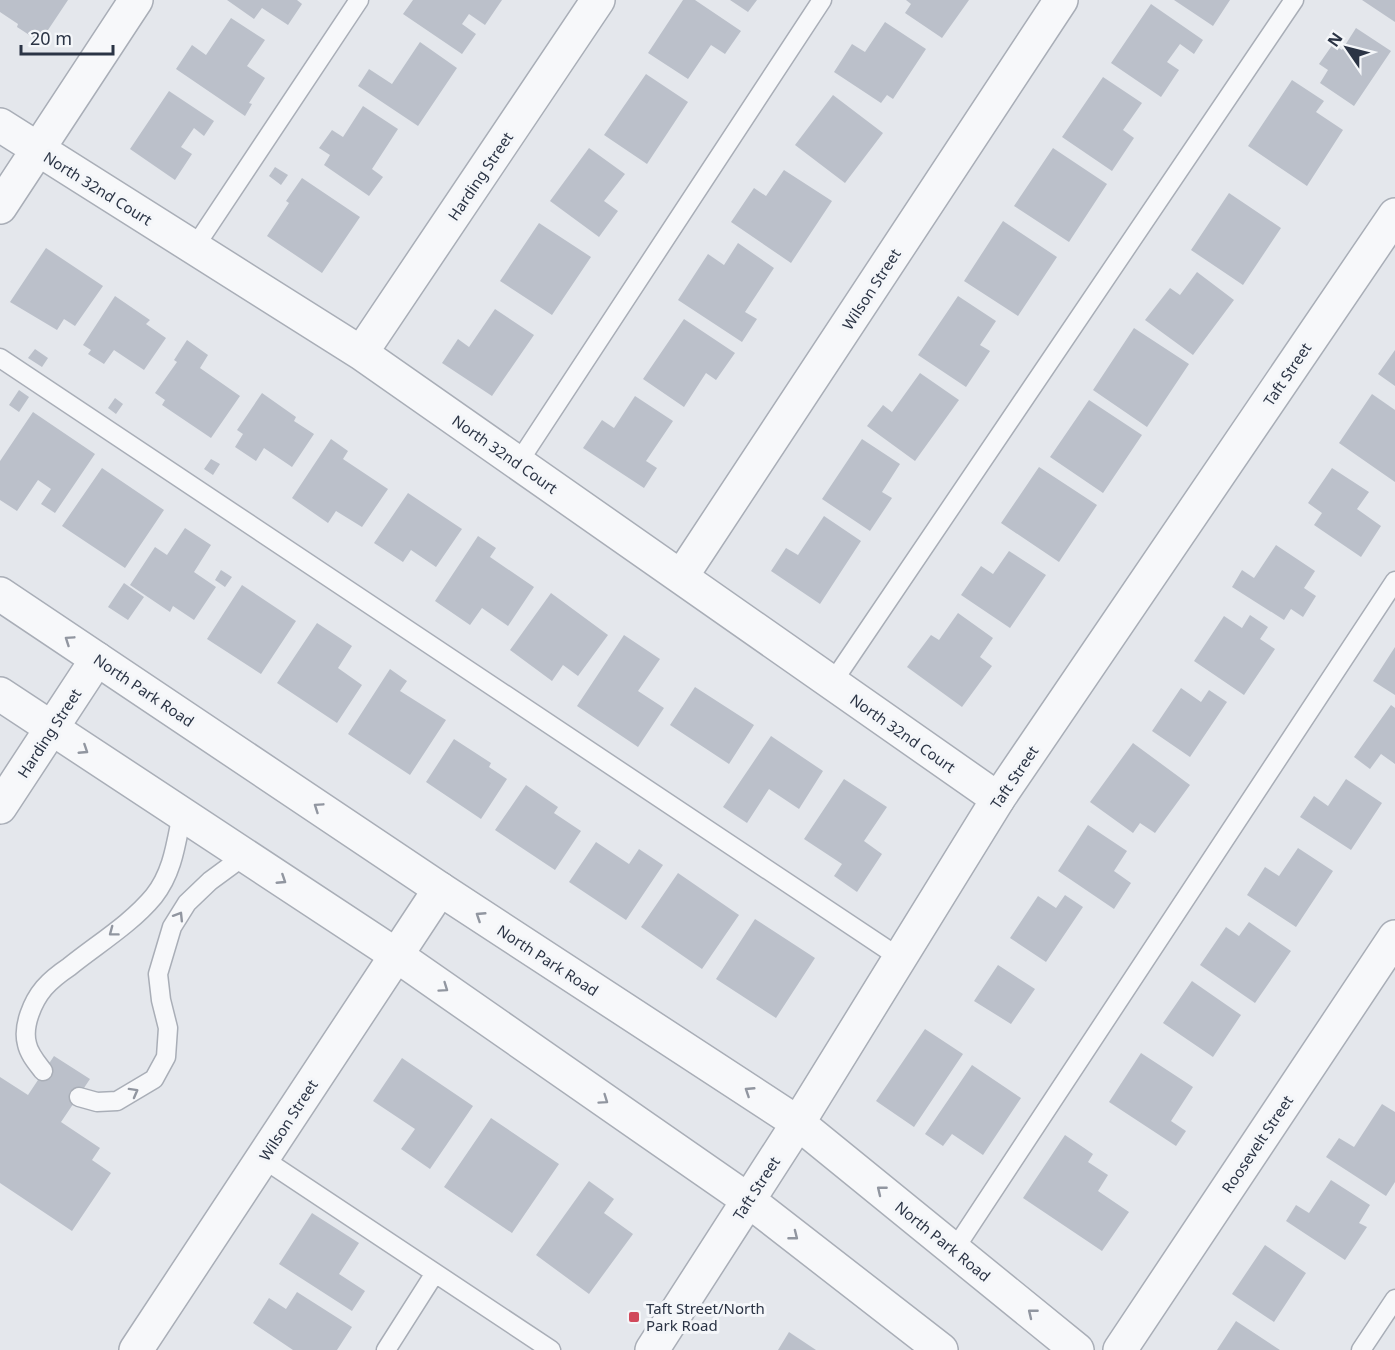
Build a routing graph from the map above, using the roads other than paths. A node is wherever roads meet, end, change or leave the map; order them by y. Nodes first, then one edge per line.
1 (136, 0) edge
2 (359, 0) edge
3 (598, 0) edge
4 (822, 0) edge
5 (1061, 0) edge
6 (1294, 0) edge
7 (0, 125) edge
8 (38, 151) junction
9 (0, 207) edge
10 (1395, 215) edge
11 (194, 248) junction
12 (361, 353) junction
13 (0, 358) edge
14 (518, 463) junction
15 (681, 577) junction
16 (1395, 581) edge
17 (0, 594) edge
18 (97, 659) junction
19 (832, 683) junction
20 (0, 694) edge
21 (52, 729) junction
22 (998, 799) junction
23 (0, 807) edge
24 (182, 814) junction
25 (244, 856) junction
26 (440, 890) junction
27 (1395, 938) edge
28 (396, 955) junction
29 (900, 958) junction
30 (43, 1071) dead end
31 (79, 1097) dead end
32 (798, 1123) junction
33 (262, 1158) junction
34 (748, 1200) junction
35 (954, 1250) junction
36 (435, 1273) junction
37 (1395, 1299) edge
38 (136, 1350) edge
39 (386, 1350) edge
40 (551, 1350) edge
41 (652, 1350) edge
42 (940, 1350) edge
43 (1077, 1350) edge
44 (1120, 1350) edge
45 (1361, 1350) edge

1 - 8 street
2 - 11 lane
3 - 12 street, Harding Street
4 - 14 lane
5 - 15 street, Wilson Street
6 - 19 lane
7 - 8 street, North 32nd Court
8 - 9 street
8 - 11 street, North 32nd Court
10 - 22 street, Taft Street
11 - 12 street, North 32nd Court
12 - 14 street, North 32nd Court
13 - 29 lane
14 - 15 street, North 32nd Court
15 - 19 street, North 32nd Court
16 - 35 lane
18 -> 17 street, North Park Road
18 - 21 street, Harding Street
26 -> 18 street, North Park Road
19 - 22 street, North 32nd Court
20 - 21 street
21 - 23 street, Harding Street
21 -> 24 street
22 - 29 street, Taft Street
24 - 25 street
24 -> 30 lane
25 -> 28 street
31 -> 25 lane
26 - 28 street, Wilson Street
32 -> 26 street, North Park Road
27 - 44 street, Roosevelt Street
28 - 33 street, Wilson Street
28 -> 34 street
29 - 32 street, Taft Street
32 - 34 street, Taft Street
35 -> 32 street, North Park Road
33 - 36 lane
33 - 38 street, Wilson Street
34 - 41 street, Taft Street
34 -> 42 street
43 -> 35 street, North Park Road
36 - 39 lane
36 - 40 lane
37 - 45 lane

